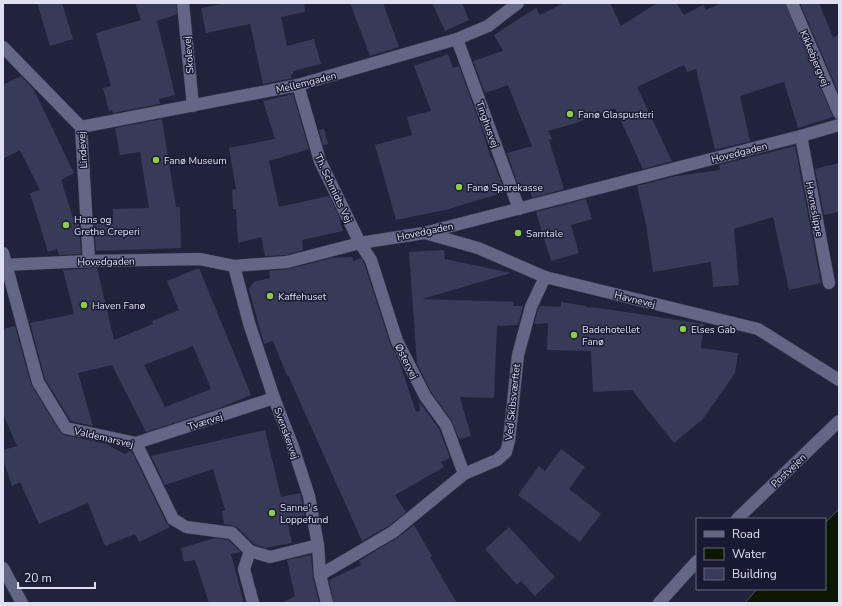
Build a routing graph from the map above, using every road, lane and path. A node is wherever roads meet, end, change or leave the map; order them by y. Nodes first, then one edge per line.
1 (183, 3) edge
2 (518, 3) edge
3 (792, 3) edge
4 (458, 39) junction
5 (3, 47) edge
6 (298, 85) junction
7 (193, 106) junction
8 (839, 114) edge
9 (839, 124) edge
10 (81, 128) junction
11 (801, 136) junction
12 (519, 209) junction
13 (424, 233) junction
14 (360, 243) junction
15 (3, 253) edge
16 (89, 261) junction
17 (5, 265) edge
18 (234, 266) junction
19 (545, 277) junction
20 (829, 283) dead end
21 (839, 380) edge
22 (274, 398) junction
23 (839, 421) edge
24 (136, 443) junction
25 (464, 474) junction
26 (737, 518) edge
27 (318, 545) junction
28 (250, 551) junction
29 (696, 562) edge
30 (3, 568) edge
31 (320, 576) junction
32 (22, 603) edge
33 (253, 603) edge
34 (327, 603) edge
35 (659, 603) edge

1 - 7 street, Skolevej
2 - 4 street, Mellemgaden
3 - 8 street, Kikkebjergvej
4 - 6 street, Mellemgaden
4 - 12 street, Tinghusvej
5 - 10 street, Lindevej
6 - 7 street, Mellemgaden
6 - 14 street, Th. Schmidts Vej
7 - 10 street, Mellemgaden
9 - 11 street, Hovedgaden
10 - 16 street, Lindevej
11 - 12 street, Hovedgaden
11 - 20 street, Havneslippe
12 - 13 street, Hovedgaden
13 - 14 street, Hovedgaden
13 - 19 street, Havnevej
14 - 18 street, Hovedgaden
14 - 25 street, Østervej
15 - 17 street, Valdemarsvej
16 - 17 street, Hovedgaden
16 - 18 street, Hovedgaden
17 - 24 street, Valdemarsvej
18 - 22 street, Svenskervej
19 - 21 street, Havnevej
19 - 25 street, Ved Skibsværftet
22 - 24 street, Tværvej
22 - 27 street, Svenskervej
23 - 26 street, Postvejen
24 - 28 street, Valdemarsvej
25 - 31 street, Ved Skibsværftet
27 - 28 street, Valdemarsvej
27 - 31 street, Svenskervej
28 - 33 street
29 - 35 street
30 - 32 street
31 - 34 street, Svenskervej

